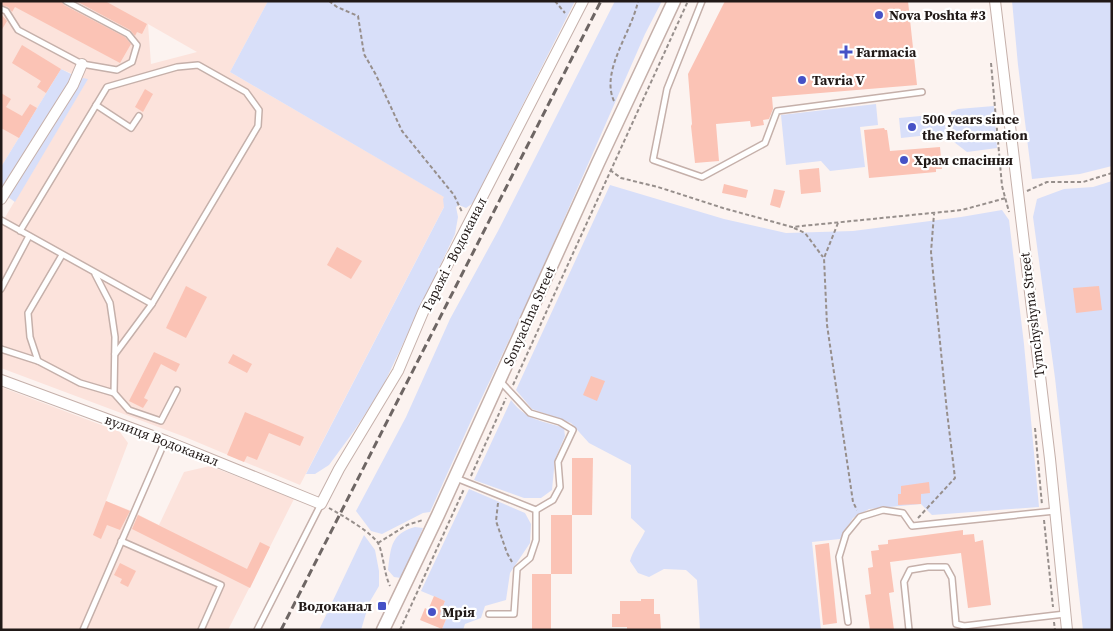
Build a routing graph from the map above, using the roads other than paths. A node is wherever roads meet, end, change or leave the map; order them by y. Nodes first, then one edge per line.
1 (66, 1) edge
2 (583, 1) edge
3 (674, 1) edge
4 (702, 1) edge
5 (995, 1) edge
6 (1, 9) edge
7 (82, 64) junction
8 (922, 92) dead end
9 (96, 105) junction
10 (139, 116) dead end
11 (1, 199) edge
12 (1, 220) edge
13 (20, 231) junction
14 (28, 236) junction
15 (62, 255) junction
16 (95, 273) junction
17 (1, 289) edge
18 (152, 304) junction
19 (1, 349) edge
20 (115, 355) junction
21 (38, 361) junction
22 (1, 380) edge
23 (499, 380) junction
24 (177, 390) dead end
25 (114, 393) junction
26 (166, 441) junction
27 (461, 480) junction
28 (321, 504) junction
29 (536, 510) junction
30 (1055, 511) junction
31 (122, 541) junction
32 (489, 614) dead end
33 (1065, 614) junction
34 (848, 622) dead end
35 (83, 630) edge
36 (201, 630) edge
37 (257, 630) edge
38 (383, 630) edge
39 (909, 630) edge
40 (1067, 630) edge

1 - 7 lane
2 - 28 street, Гаражі - Водоканал
3 - 23 street, Sonyachna Street
4 - 8 lane
5 - 30 street, Tymchyshyna Street
6 - 7 lane
7 - 11 street
9 - 10 lane
9 - 13 lane
9 - 18 lane
12 - 13 lane
13 - 14 lane
14 - 15 lane
14 - 17 lane
15 - 16 lane
15 - 21 lane
16 - 18 lane
16 - 20 lane
18 - 20 lane
19 - 21 lane
20 - 25 lane
21 - 25 lane
22 - 26 street, вулиця Водоканал
23 - 27 street, Sonyachna Street
23 - 29 lane
24 - 25 lane
26 - 28 street, вулиця Водоканал
26 - 31 lane
27 - 29 lane
27 - 38 street, Sonyachna Street
28 - 37 lane
29 - 32 lane
30 - 33 street, Tymchyshyna Street
30 - 34 lane
31 - 35 lane
31 - 36 lane
33 - 39 lane
33 - 40 street, Tymchyshyna Street

